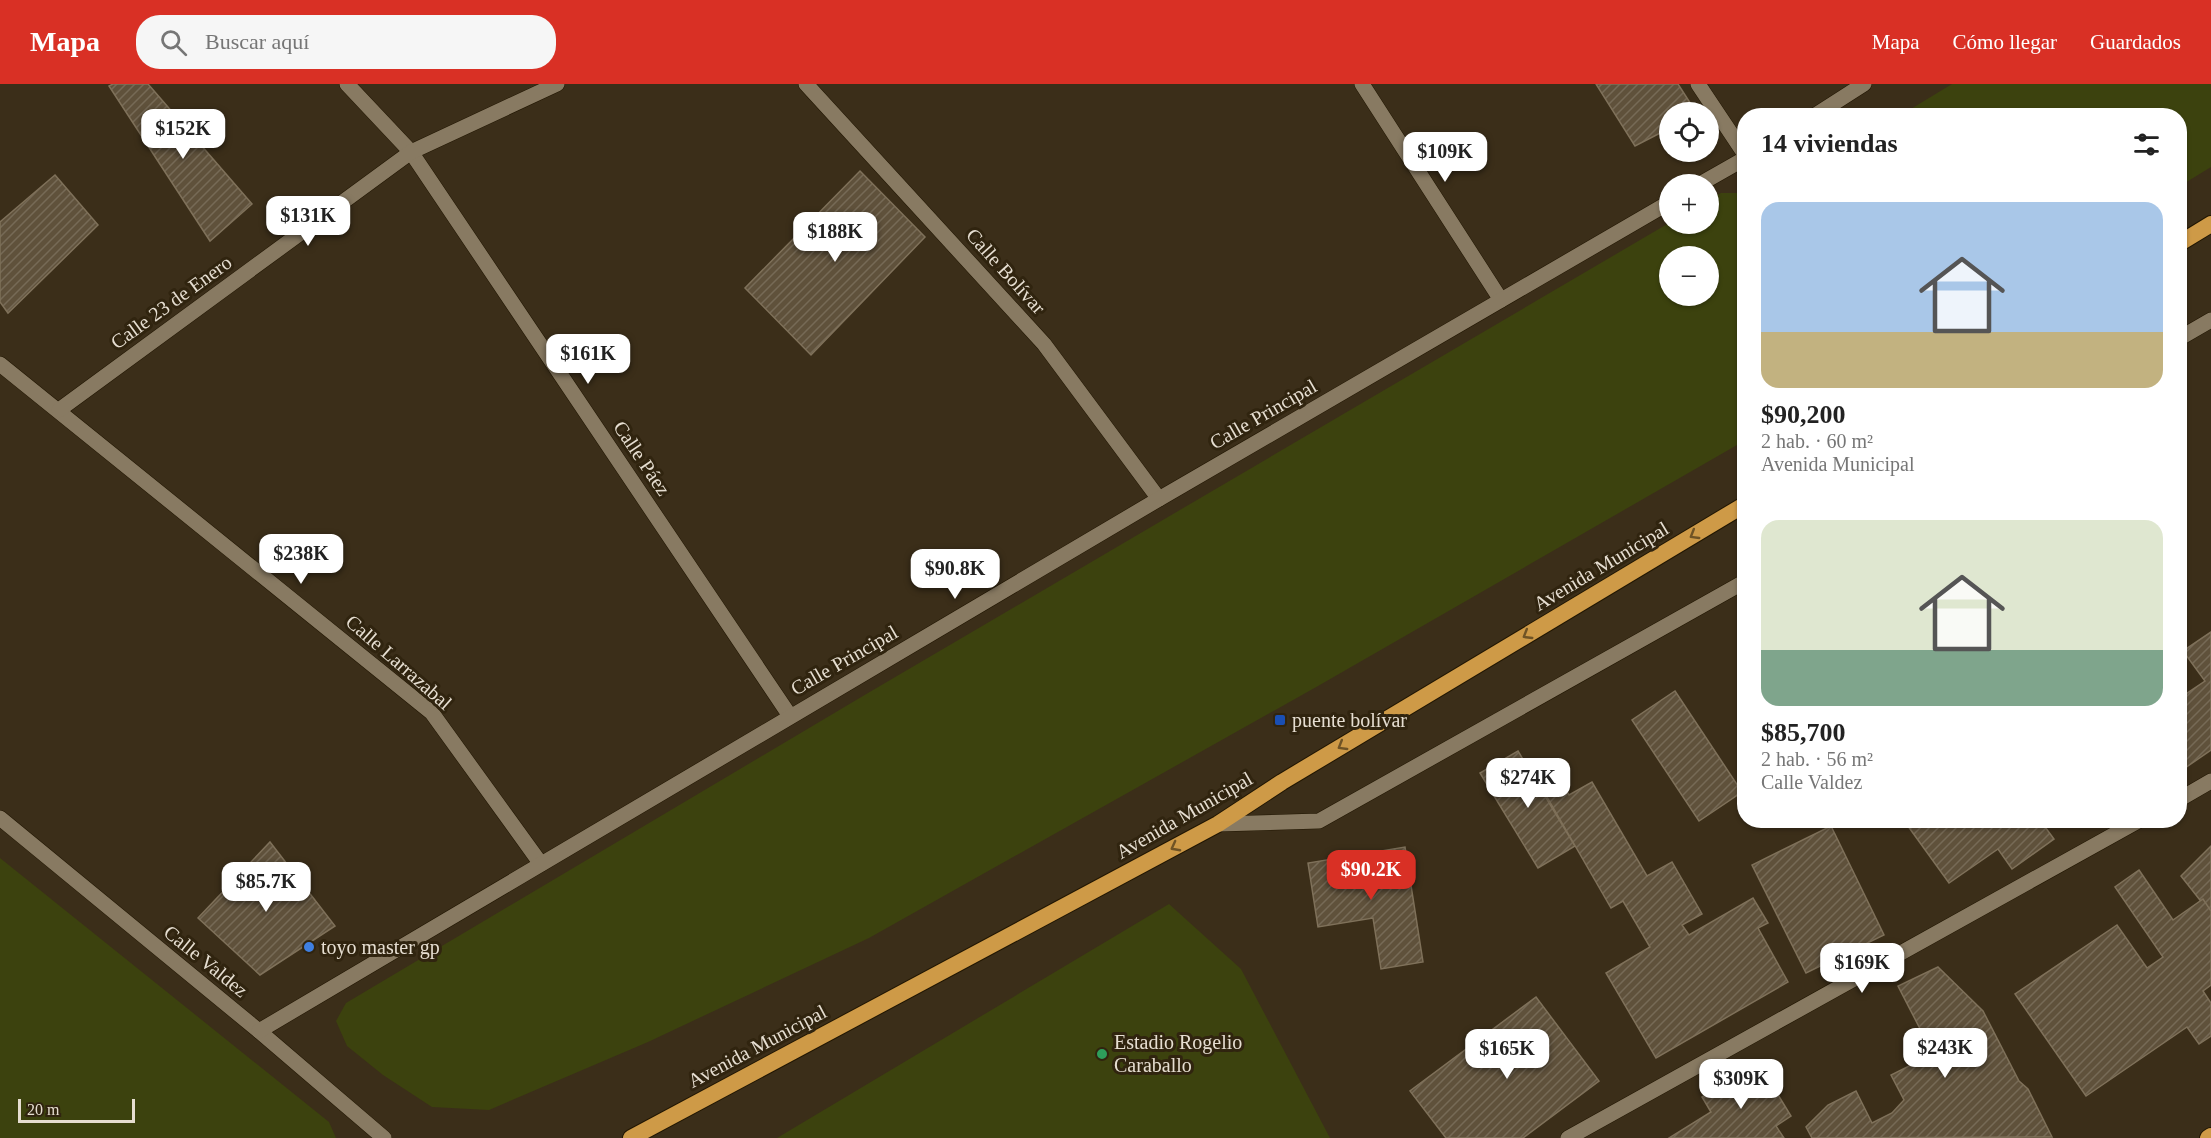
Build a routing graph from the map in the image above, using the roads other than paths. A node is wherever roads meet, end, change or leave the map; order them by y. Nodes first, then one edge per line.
1 (347, 84) edge
2 (557, 84) edge
3 (807, 84) edge
4 (1362, 84) edge
5 (1698, 84) edge
6 (1864, 84) edge
7 (1826, 108) edge
8 (1737, 142) edge
9 (411, 152) junction
10 (1737, 163) edge
11 (1718, 174) edge
12 (1659, 208) edge
13 (2211, 224) edge
14 (2187, 239) edge
15 (1501, 300) junction
16 (2211, 320) edge
17 (2187, 334) edge
18 (0, 364) edge
19 (59, 410) junction
20 (1159, 499) junction
21 (1737, 508) edge
22 (1737, 586) edge
23 (790, 716) junction
24 (2211, 781) edge
25 (2187, 794) edge
26 (0, 818) edge
27 (1218, 824) junction
28 (2126, 828) edge
29 (541, 864) junction
30 (259, 1031) junction
31 (1574, 1137) edge
32 (384, 1138) edge
33 (631, 1138) edge

1 - 9 street, Calle Páez
2 - 9 street, Calle 23 de Enero
3 - 20 street, Calle Bolívar
4 - 15 street
5 - 8 street
6 - 7 street
9 - 19 street, Calle 23 de Enero
9 - 23 street, Calle Páez
10 - 11 street
12 - 15 street, Calle Principal
13 - 14 highway
15 - 20 street, Calle Principal
16 - 17 street
18 - 19 street, Calle Larrazabal
19 - 29 street, Calle Larrazabal
20 - 23 street, Calle Principal
21 -> 27 highway, Avenida Municipal
22 - 27 street
23 - 29 street, Calle Principal
24 - 25 street
26 - 30 street, Calle Valdez
27 -> 33 highway, Avenida Municipal
28 - 31 street
29 - 30 street, Calle Principal
30 - 32 street, Calle Valdez

